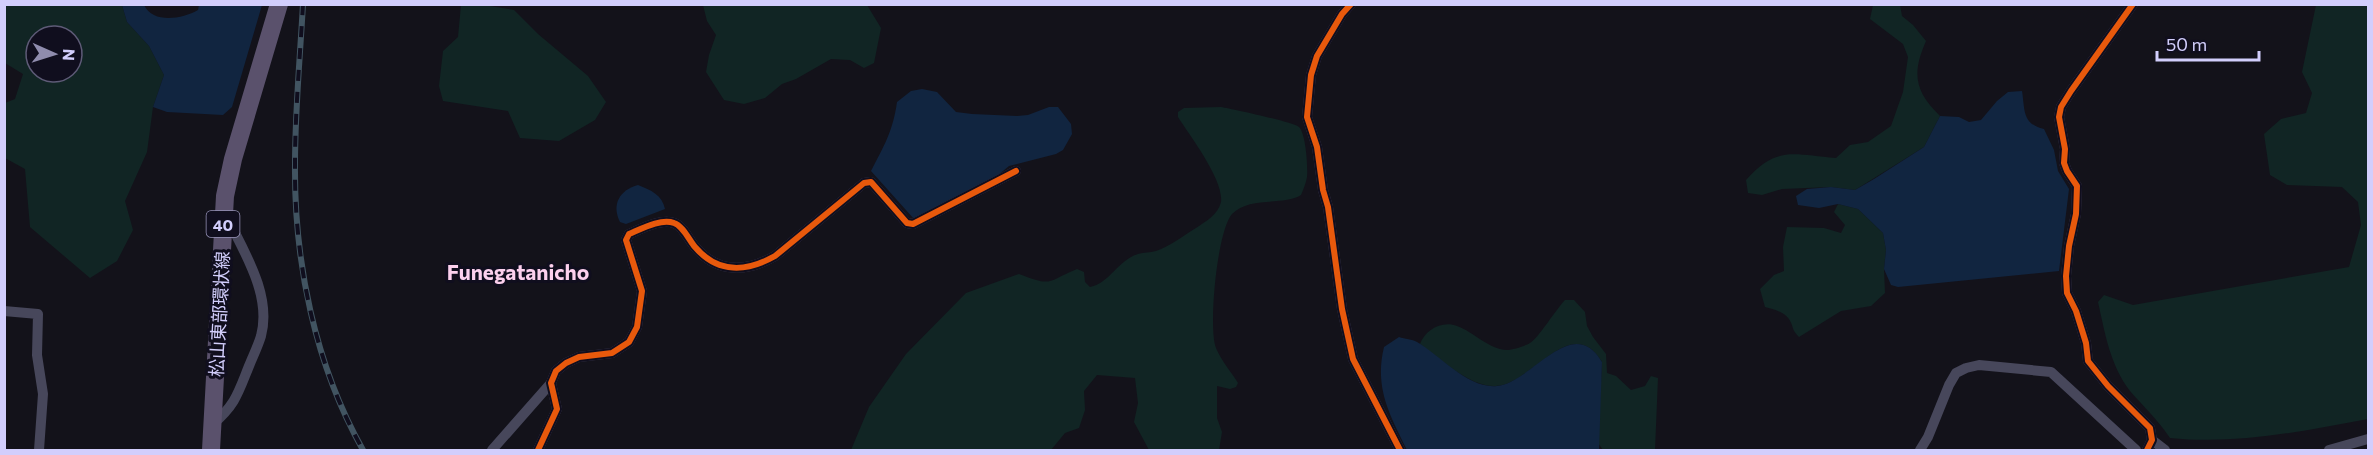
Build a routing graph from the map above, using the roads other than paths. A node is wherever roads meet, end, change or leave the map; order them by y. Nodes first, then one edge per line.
1 (279, 4) edge
2 (1351, 4) edge
3 (2133, 4) edge
4 (1016, 171) dead end
5 (224, 212) junction
6 (4, 311) edge
7 (551, 383) junction
8 (213, 424) junction
9 (2368, 439) edge
10 (2149, 446) edge
11 (39, 450) edge
12 (211, 450) edge
13 (492, 450) edge
14 (538, 450) edge
15 (1400, 450) edge
16 (1920, 450) edge
17 (2136, 450) edge
18 (2166, 450) edge
19 (2329, 450) edge

1 - 5 main road, 松山東部環状線 / 40
2 - 15 street
3 - 10 street
4 - 7 street
5 - 8 main road, 松山東部環状線 / 40
5 - 8 street
6 - 11 street
7 - 13 street
7 - 14 street
8 - 12 main road, 松山東部環状線 / 40
9 - 19 street
10 - 18 street
16 - 17 street

